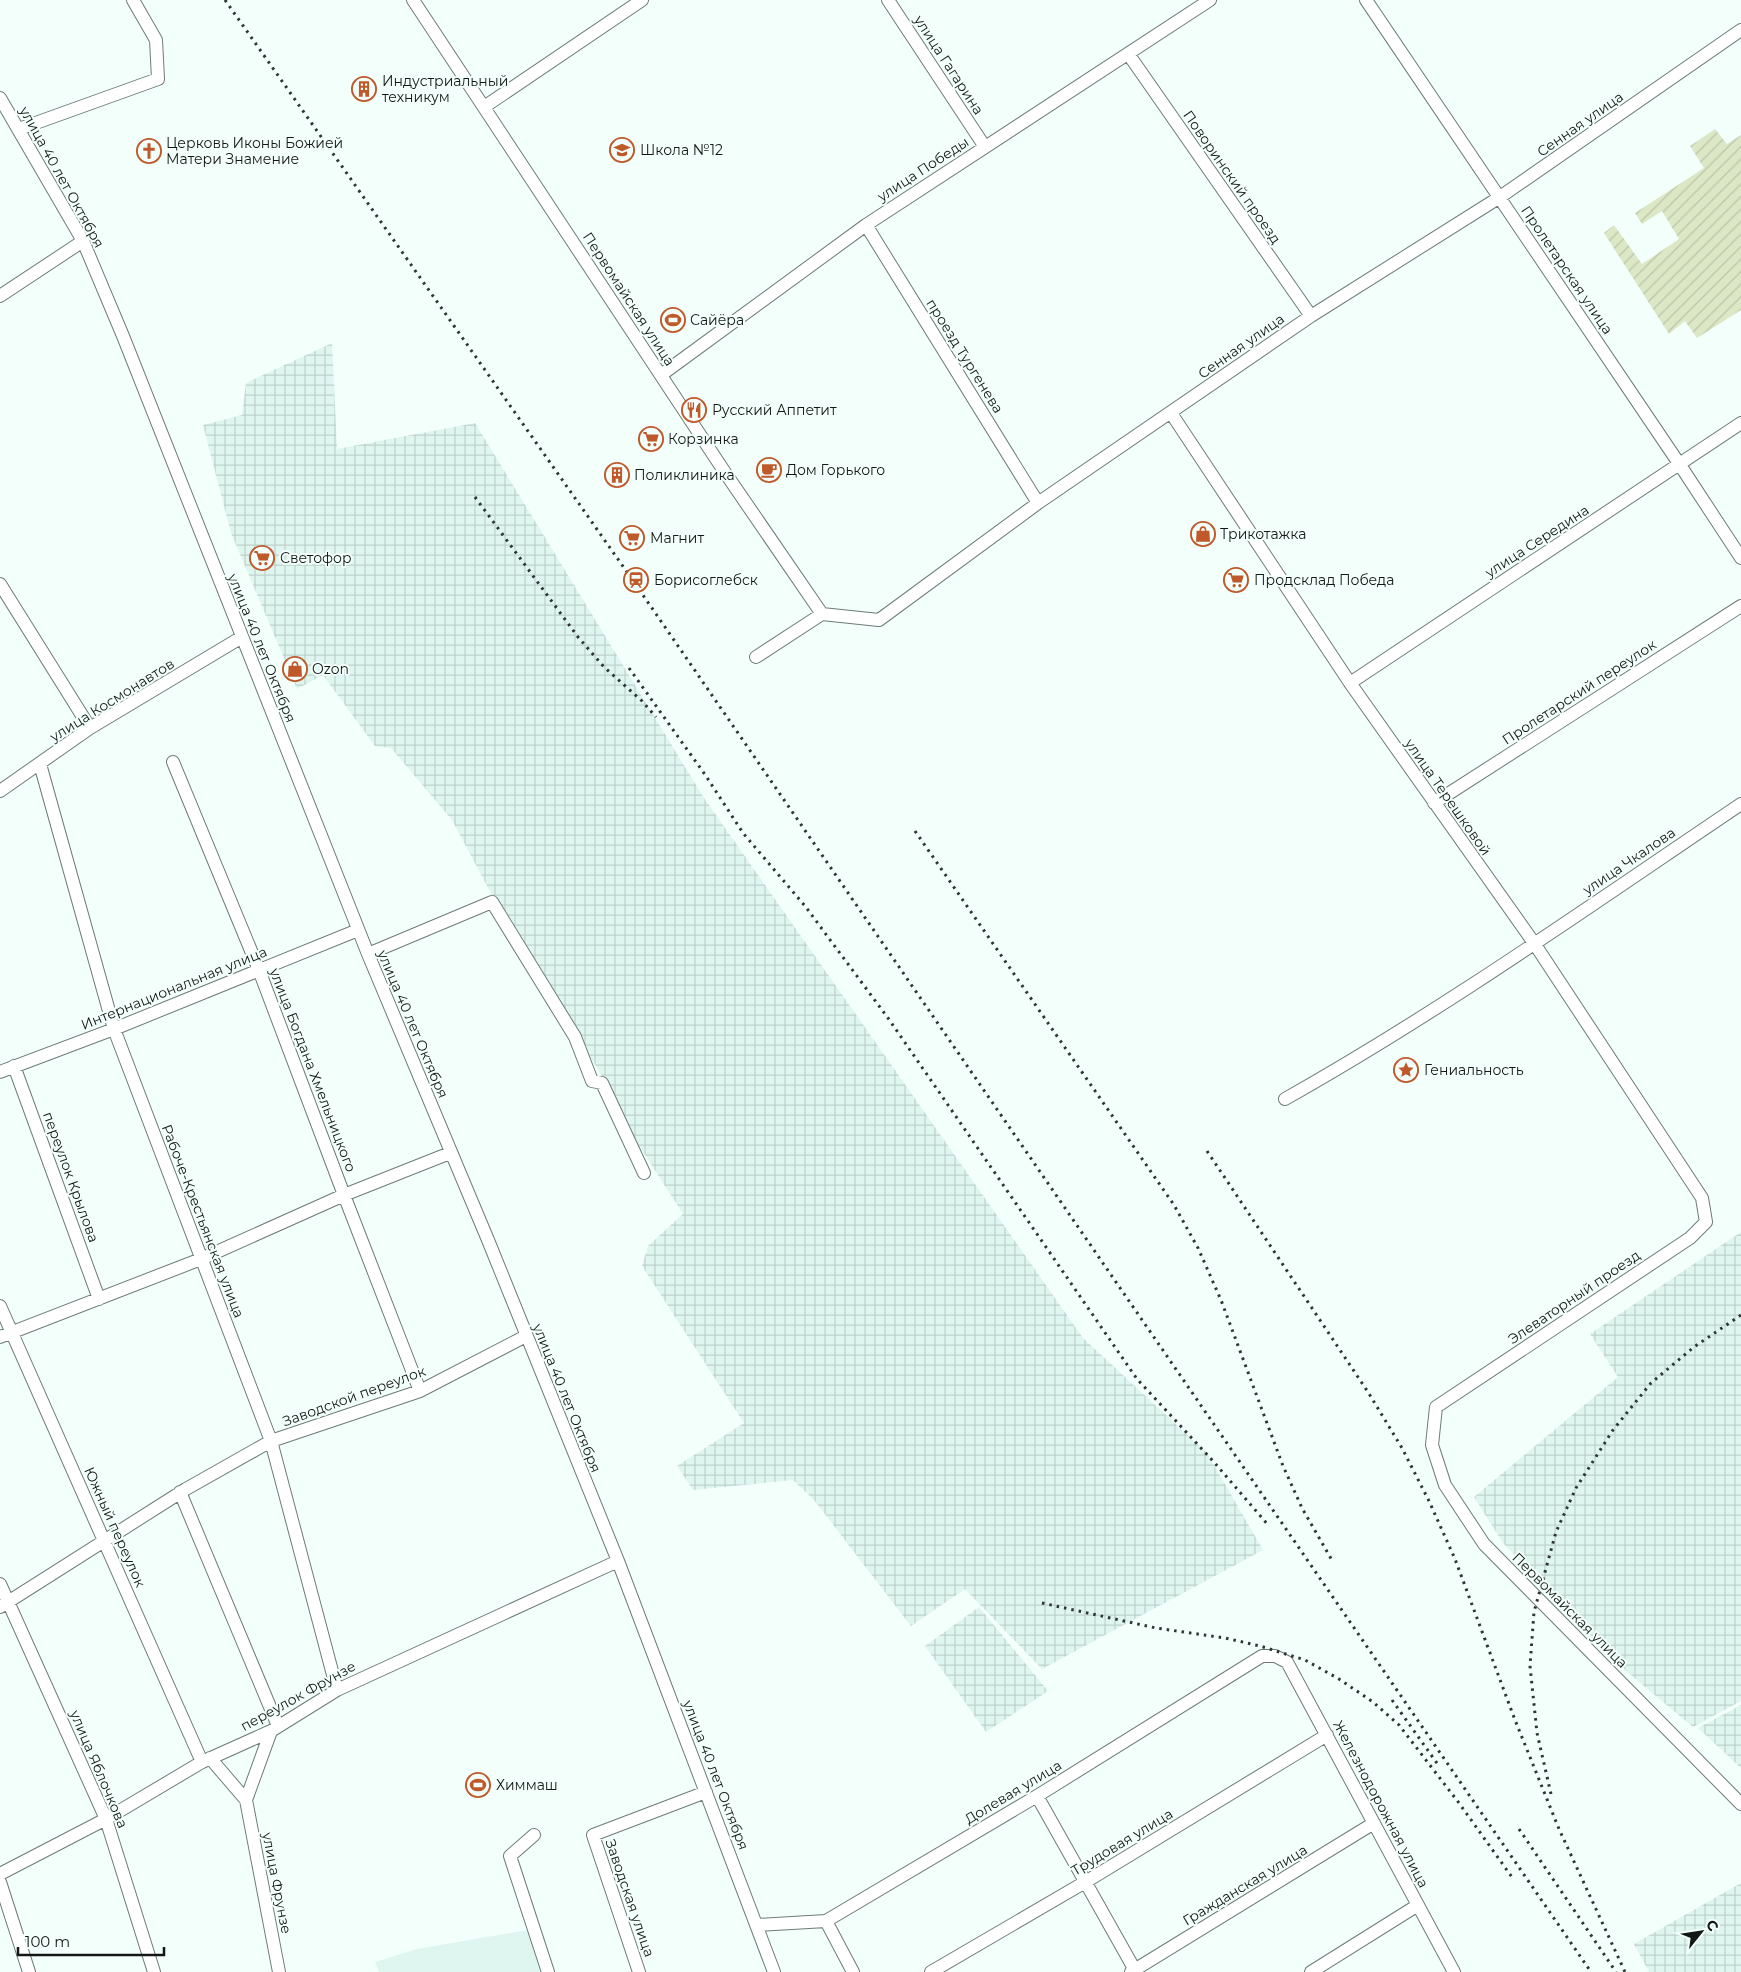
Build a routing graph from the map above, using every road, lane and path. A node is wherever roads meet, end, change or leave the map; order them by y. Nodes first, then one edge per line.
1 (133, 0) edge
2 (413, 0) edge
3 (642, 0) edge
4 (888, 0) edge
5 (1210, 0) edge
6 (1366, 0) edge
7 (1741, 30) edge
8 (1129, 55) junction
9 (0, 98) edge
10 (484, 107) junction
11 (19, 129) junction
12 (985, 147) junction
13 (1500, 197) junction
14 (866, 225) junction
15 (83, 241) junction
16 (0, 296) edge
17 (1312, 316) junction
18 (661, 375) junction
19 (1171, 413) junction
20 (1741, 423) edge
21 (1680, 465) junction
22 (1038, 504) junction
23 (1741, 558) edge
24 (0, 584) edge
25 (1741, 606) edge
26 (822, 614) junction
27 (242, 637) junction
28 (756, 657) dead end
29 (1350, 684) junction
30 (90, 728) junction
31 (173, 762) dead end
32 (40, 764) junction
33 (0, 791) edge
34 (1434, 804) junction
35 (1741, 804) edge
36 (358, 930) junction
37 (1534, 943) junction
38 (368, 954) junction
39 (259, 970) junction
40 (114, 1029) junction
41 (14, 1066) junction
42 (0, 1072) edge
43 (1285, 1099) dead end
44 (450, 1153) junction
45 (644, 1172) dead end
46 (344, 1195) junction
47 (1702, 1198) joint
48 (201, 1259) junction
49 (99, 1299) junction
50 (0, 1306) edge
51 (5, 1334) edge
52 (526, 1336) junction
53 (420, 1391) junction
54 (1436, 1407) joint
55 (271, 1441) junction
56 (180, 1492) junction
57 (105, 1541) junction
58 (618, 1562) junction
59 (0, 1584) edge
60 (4, 1605) edge
61 (1275, 1656) joint
62 (337, 1690) junction
63 (274, 1728) junction
64 (1327, 1735) junction
65 (206, 1760) junction
66 (706, 1792) junction
67 (1037, 1796) junction
68 (246, 1800) junction
69 (1741, 1804) edge
70 (106, 1819) junction
71 (1374, 1823) junction
72 (534, 1836) dead end
73 (0, 1874) edge
74 (1086, 1881) junction
75 (0, 1882) edge
76 (1418, 1905) junction
77 (826, 1921) junction
78 (756, 1925) junction
79 (1134, 1971) edge
80 (29, 1972) edge
81 (154, 1972) edge
82 (278, 1972) edge
83 (548, 1972) edge
84 (639, 1972) edge
85 (774, 1972) edge
86 (853, 1972) edge
87 (931, 1972) edge
88 (1311, 1972) edge
89 (1454, 1972) edge

1 - 11 street
2 - 10 street, Первомайская улица
3 - 10 street
4 - 12 street, улица Гагарина
5 - 8 street, улица Победы
6 - 13 street, Пролетарская улица
7 - 13 street, Сенная улица
8 - 12 street, улица Победы
8 - 17 street, Поворинский проезд
9 - 11 street, улица 40 лет Октября
10 - 18 street, Первомайская улица
11 - 15 street, улица 40 лет Октября
12 - 14 street, улица Победы
13 - 17 street, Сенная улица
13 - 21 street, Пролетарская улица
14 - 18 street, улица Победы
14 - 22 street, проезд Тургенева
15 - 16 street
15 - 27 street, улица 40 лет Октября
17 - 19 street, Сенная улица
18 - 26 street, Первомайская улица
19 - 22 street, Сенная улица
19 - 29 street, улица Терешковой
20 - 21 street, улица Середина
21 - 23 street, Пролетарская улица
21 - 29 street, улица Середина
22 - 26 street, Сенная улица
24 - 30 street
25 - 34 street, Пролетарский переулок
26 - 28 street
27 - 30 street, улица Космонавтов
27 - 36 street, улица 40 лет Октября
29 - 34 street, улица Терешковой
30 - 32 street, улица Космонавтов
31 - 39 street, улица Богдана Хмельницкого
32 - 33 street, улица Космонавтов
32 - 40 street, Рабоче-Крестьянская улица
34 - 37 street, улица Терешковой
35 - 37 street, улица Чкалова
36 - 38 street, улица 40 лет Октября
36 - 39 street, Интернациональная улица
37 - 43 street, улица Чкалова
37 - 47 street, улица Терешковой
38 - 44 street, улица 40 лет Октября
38 - 45 street
39 - 40 street, Интернациональная улица
39 - 46 street, улица Богдана Хмельницкого
40 - 41 street, Интернациональная улица
40 - 48 street, Рабоче-Крестьянская улица
41 - 42 street, Интернациональная улица
41 - 49 street, переулок Крылова
44 - 46 street
44 - 52 street, улица 40 лет Октября
46 - 48 street
46 - 53 street, улица Богдана Хмельницкого
47 - 54 street, Элеваторный проезд
48 - 49 street
48 - 55 street, Рабоче-Крестьянская улица
49 - 51 street
50 - 51 street, Южный переулок
51 - 57 street, Южный переулок
52 - 53 street, Заводской переулок
52 - 58 street, улица 40 лет Октября
53 - 55 street, Заводской переулок
54 - 69 street, Первомайская улица
55 - 56 street, Заводской переулок
55 - 62 street, Рабоче-Крестьянская улица
56 - 57 street, Заводской переулок
56 - 63 street
57 - 60 street, Заводской переулок
57 - 65 street, Южный переулок
58 - 62 street, переулок Фрунзе
58 - 66 street, улица 40 лет Октября
59 - 60 street, улица Яблочкова
60 - 70 street, улица Яблочкова
61 - 64 street, Железнодорожная улица
61 - 67 street, Долевая улица
62 - 63 street, переулок Фрунзе
63 - 65 street, переулок Фрунзе
63 - 68 street
64 - 71 street, Железнодорожная улица
64 - 74 street, Трудовая улица
65 - 68 street
65 - 70 street, переулок Фрунзе
66 - 78 street, улица 40 лет Октября
66 - 84 street, Заводская улица
67 - 74 street
67 - 77 street, Долевая улица
68 - 82 street, улица Фрунзе
70 - 73 street, переулок Фрунзе
70 - 81 street, улица Яблочкова
71 - 76 street, Железнодорожная улица
71 - 79 street, Гражданская улица
72 - 83 street
74 - 79 street
74 - 87 street, Трудовая улица
75 - 80 street
76 - 88 street
76 - 89 street, Железнодорожная улица
77 - 78 street, Долевая улица
77 - 86 street
78 - 85 street, улица 40 лет Октября

